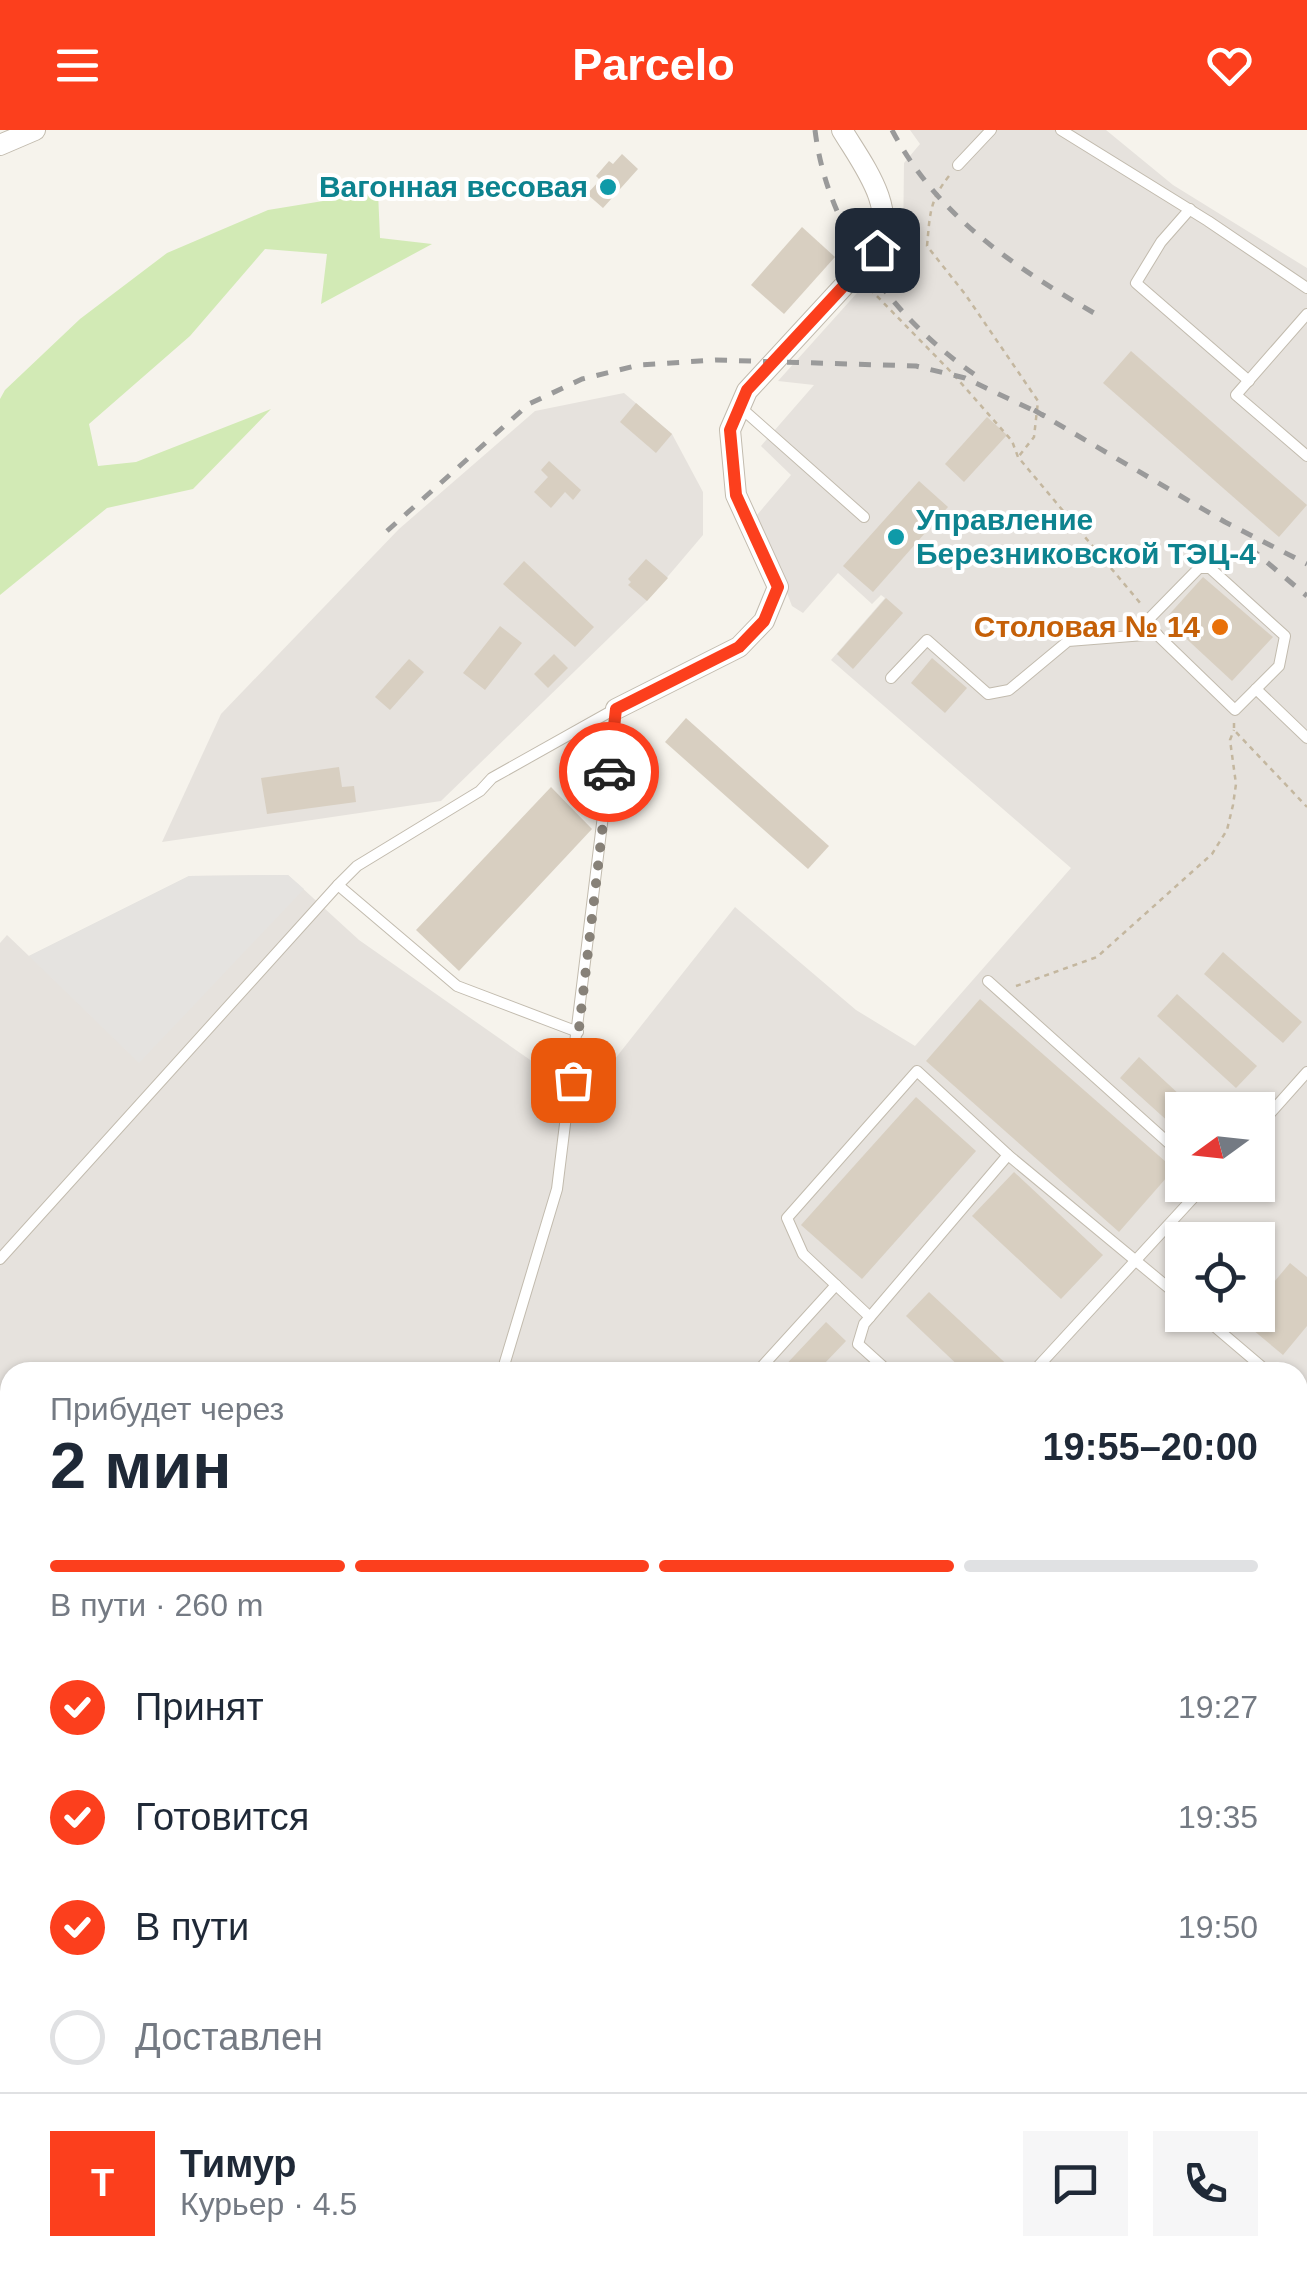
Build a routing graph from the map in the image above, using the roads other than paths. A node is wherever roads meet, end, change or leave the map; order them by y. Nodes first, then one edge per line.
1 (34, 130) edge
2 (842, 130) edge
3 (991, 130) edge
4 (1061, 130) edge
5 (0, 145) edge
6 (958, 164) road end
7 (1190, 210) junction
8 (1307, 288) edge
9 (1307, 314) edge
10 (1248, 381) junction
11 (740, 408) junction
12 (1307, 456) edge
13 (864, 518) dead end
14 (1156, 634) junction
15 (891, 678) dead end
16 (1256, 689) junction
17 (616, 709) junction
18 (1307, 738) edge
19 (338, 885) junction
20 (988, 981) dead end
21 (578, 1032) junction
22 (1307, 1072) edge
23 (1275, 1108) edge
24 (1165, 1140) edge
25 (1008, 1155) junction
26 (1189, 1202) edge
27 (0, 1259) edge
28 (1136, 1260) junction
29 (836, 1284) junction
30 (1165, 1285) edge
31 (870, 1316) junction
32 (1221, 1332) edge
33 (505, 1362) edge
34 (766, 1362) edge
35 (878, 1362) edge
36 (1042, 1362) edge
37 (1256, 1362) edge

1 - 5 street
2 - 11 street
3 - 6 lane
4 - 7 lane
7 - 8 lane
7 - 10 lane
9 - 10 lane
10 - 12 lane
11 - 13 lane
11 - 17 street
14 - 15 lane
14 - 16 lane
14 - 16 lane
16 - 18 lane
17 - 19 lane
17 - 21 lane
19 - 21 lane
19 - 27 lane
20 - 24 lane
21 - 33 lane
22 - 23 lane
25 - 28 lane
25 - 29 lane
25 - 31 lane
26 - 28 lane
28 - 30 lane
28 - 36 lane
29 - 31 lane
29 - 34 lane
31 - 35 lane
32 - 37 lane

